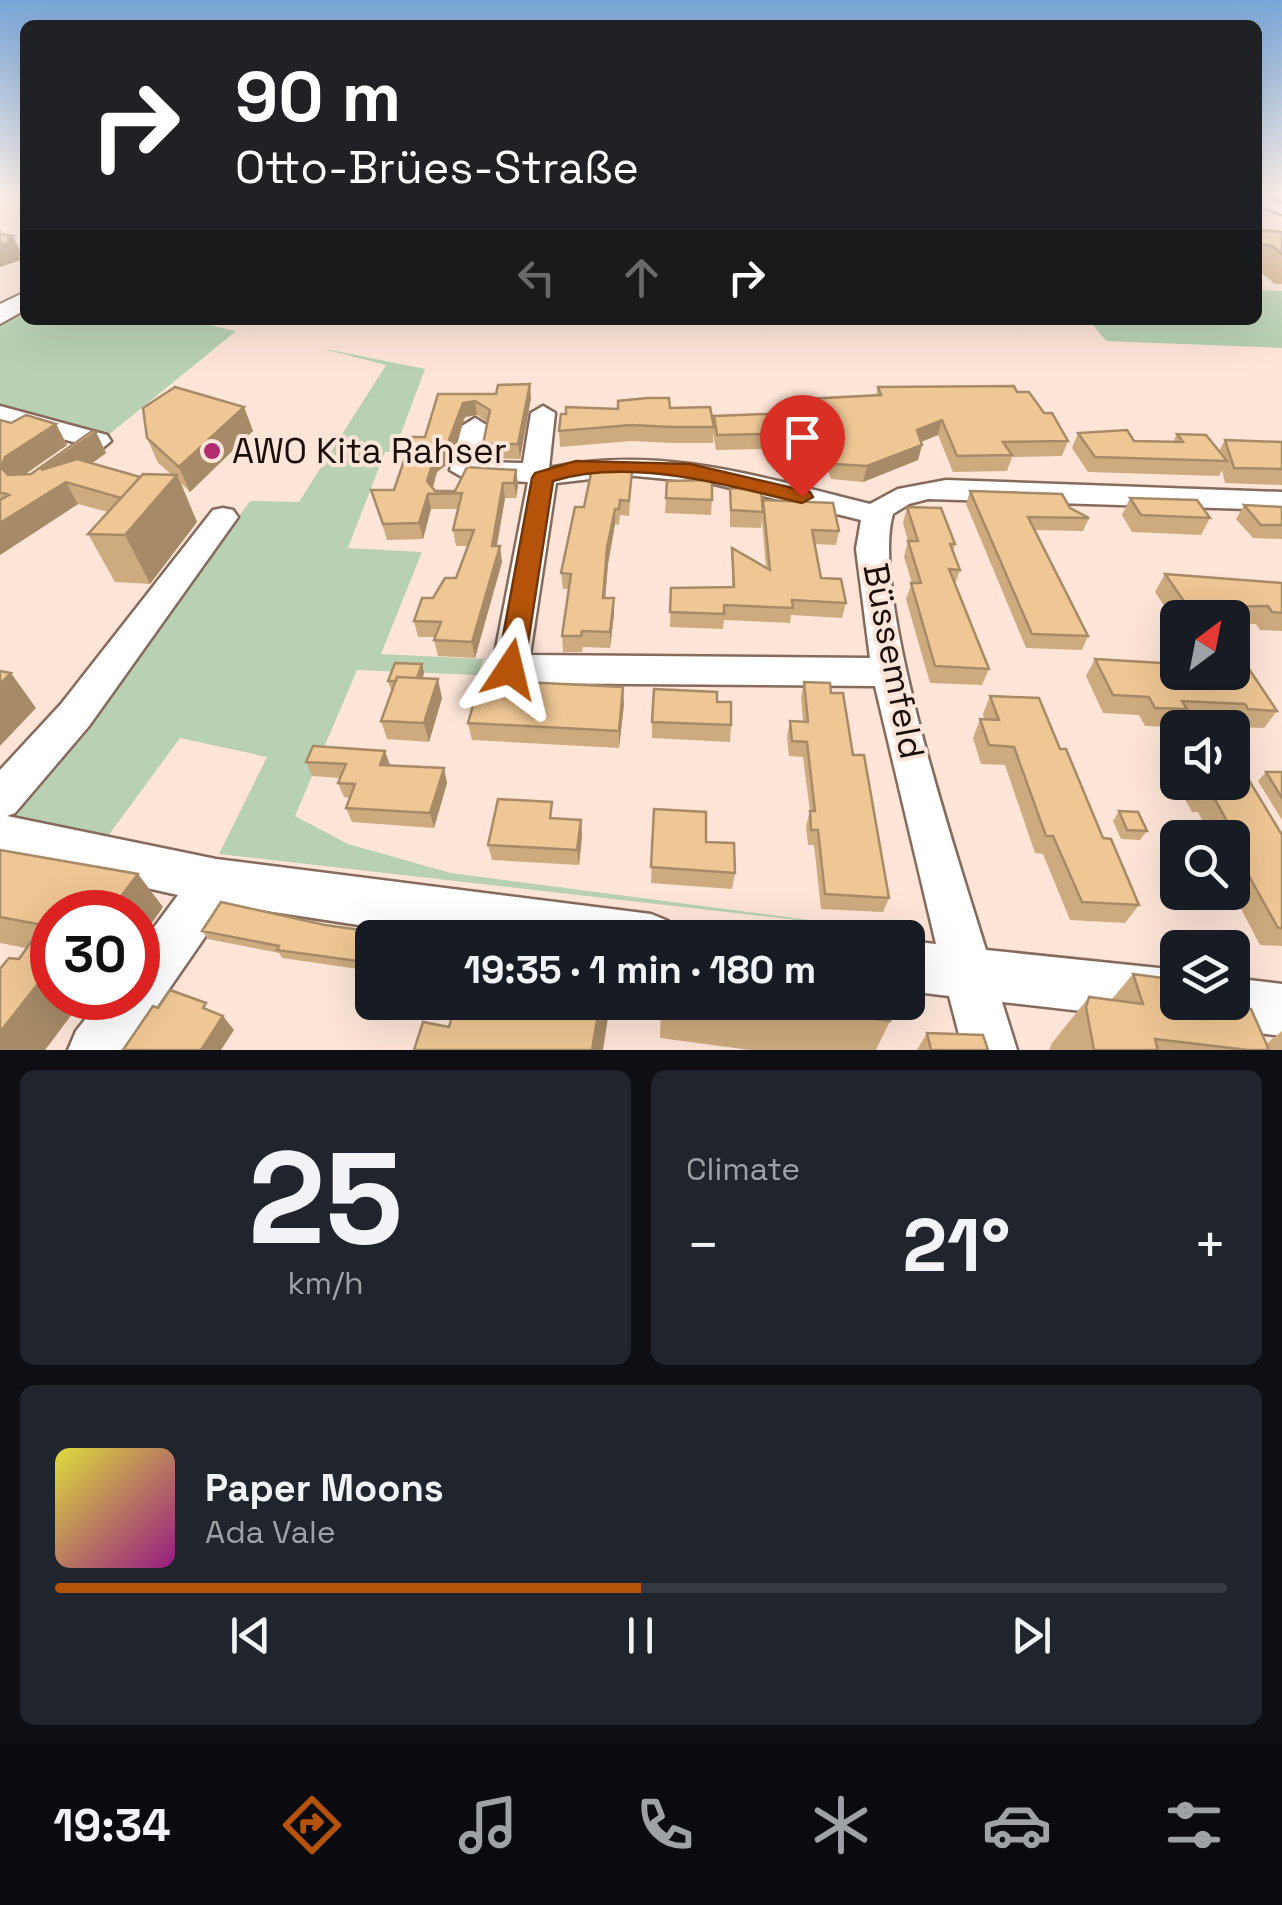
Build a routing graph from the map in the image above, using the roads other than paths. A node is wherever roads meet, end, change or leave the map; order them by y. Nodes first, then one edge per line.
1 (543, 413) dead end
2 (0, 414) edge
3 (475, 426) dead end
4 (58, 469) edge
5 (464, 470) junction
6 (539, 475) junction
7 (448, 497) edge
8 (1282, 501) edge
9 (877, 514) junction
10 (223, 517) dead end
11 (889, 672) junction
12 (0, 800) edge
13 (0, 836) edge
14 (216, 881) junction
15 (495, 920) edge
16 (160, 960) edge
17 (925, 968) edge
18 (970, 974) junction
19 (1160, 994) edge
20 (1250, 1006) edge
21 (1282, 1010) edge
22 (117, 1020) edge
23 (1216, 1020) edge
24 (96, 1050) edge
25 (990, 1050) edge
26 (1229, 1050) edge

1 - 6 street
2 - 4 street
3 - 5 street
5 - 6 street
5 - 7 street
6 - 9 street
6 - 11 street
8 - 9 street, Büssemfeld
9 - 11 street, Büssemfeld
10 - 12 street
11 - 18 street, Büssemfeld
13 - 14 street
14 - 15 street
14 - 16 street
17 - 18 street
18 - 19 street
18 - 25 street, Büssemfeld
20 - 21 street
22 - 24 street
23 - 26 street

